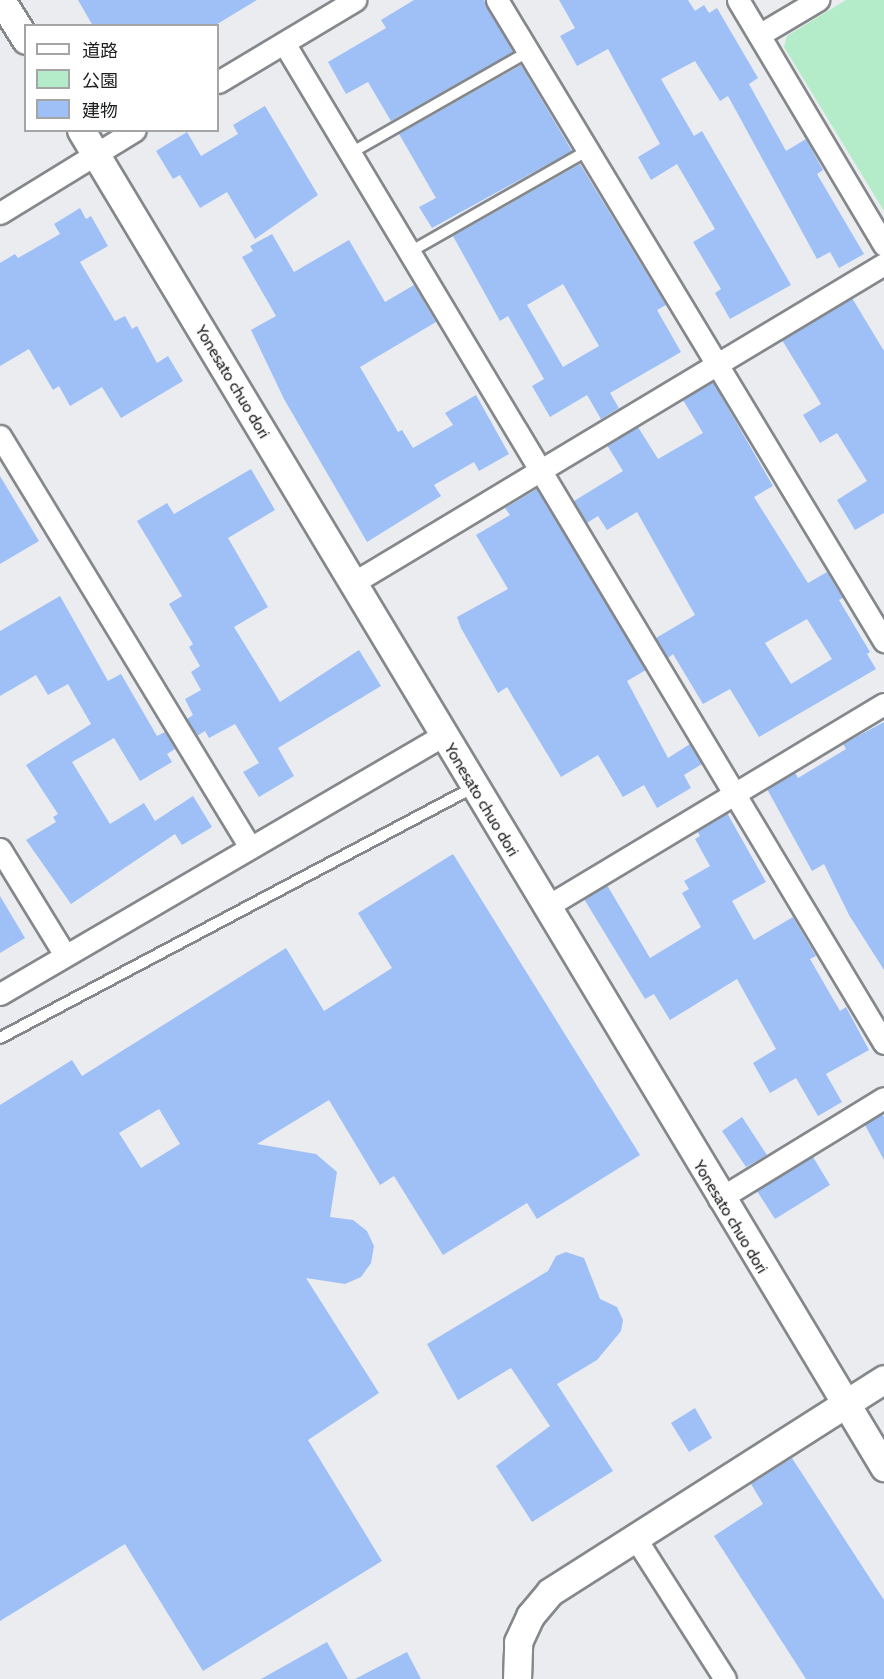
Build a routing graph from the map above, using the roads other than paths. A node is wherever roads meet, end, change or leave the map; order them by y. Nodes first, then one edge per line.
1 (1, 0) edge
2 (355, 0) edge
3 (496, 0) edge
4 (738, 0) edge
5 (818, 0) edge
6 (759, 35) junction
7 (24, 37) edge
8 (284, 43) junction
9 (528, 52) junction
10 (219, 81) edge
11 (82, 132) edge
12 (132, 132) edge
13 (587, 150) junction
14 (95, 154) junction
15 (349, 154) junction
16 (0, 213) edge
17 (884, 245) edge
18 (408, 253) junction
19 (884, 264) edge
20 (717, 363) junction
21 (0, 436) edge
22 (540, 471) junction
23 (353, 583) junction
24 (884, 641) edge
25 (884, 704) edge
26 (442, 736) junction
27 (474, 787) junction
28 (736, 792) junction
29 (249, 846) junction
30 (0, 849) edge
31 (546, 908) junction
32 (65, 956) junction
33 (0, 994) edge
34 (0, 1038) edge
35 (884, 1042) edge
36 (884, 1098) edge
37 (719, 1199) junction
38 (884, 1379) edge
39 (845, 1405) junction
40 (884, 1467) edge
41 (634, 1536) junction
42 (517, 1679) edge
43 (725, 1679) edge

1 - 7 street
2 - 8 street
3 - 9 street
4 - 6 street
5 - 6 street
6 - 17 street
8 - 10 street
8 - 15 street
9 - 13 street
9 - 15 lane
11 - 14 street, Yonesato chuo dori
12 - 14 street
13 - 18 lane
13 - 20 street
14 - 16 street
14 - 23 street, Yonesato chuo dori
15 - 18 street
18 - 22 street
19 - 20 street
20 - 22 street
20 - 24 street
21 - 29 street
22 - 23 street
22 - 28 street
23 - 26 street, Yonesato chuo dori
25 - 28 street
26 - 27 street, Yonesato chuo dori
26 - 29 street
27 - 31 street, Yonesato chuo dori
27 - 34 lane
28 - 31 street
28 - 35 street
29 - 32 street
30 - 32 street
31 - 37 street, Yonesato chuo dori
32 - 33 street
36 - 37 street
37 - 39 street, Yonesato chuo dori
38 - 39 street
39 - 40 street, Yonesato chuo dori
39 - 41 street
41 - 42 street
41 - 43 street

